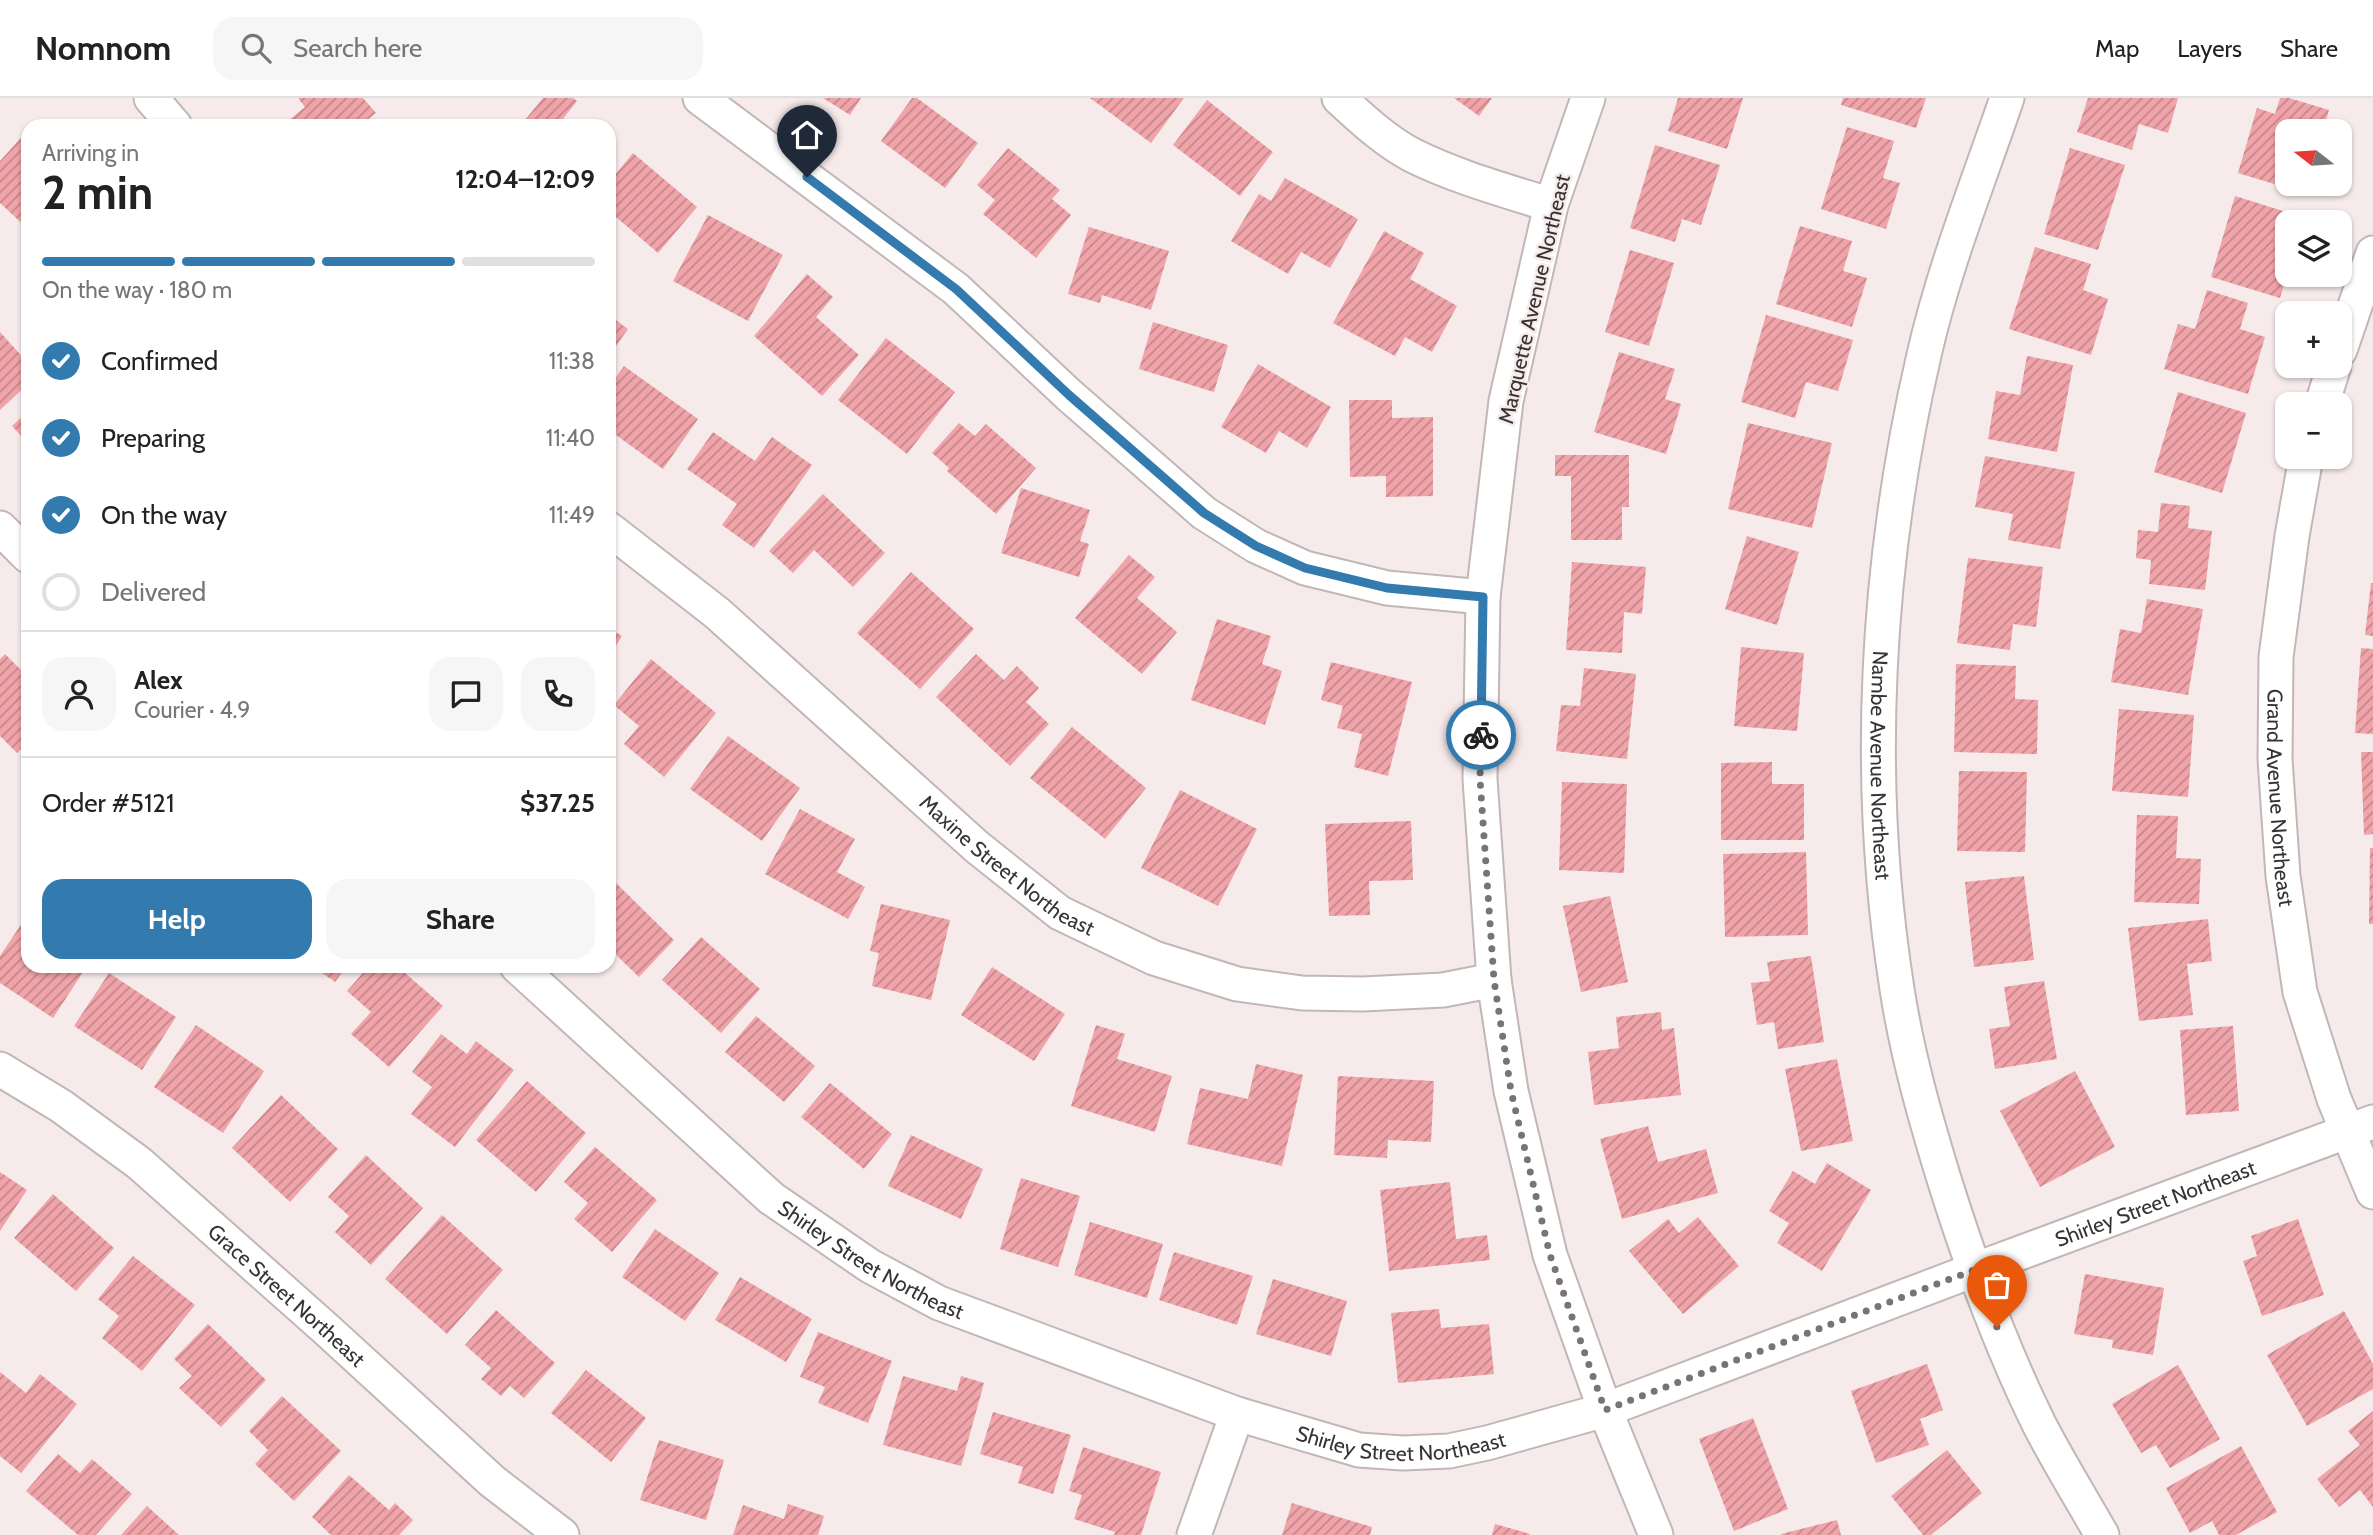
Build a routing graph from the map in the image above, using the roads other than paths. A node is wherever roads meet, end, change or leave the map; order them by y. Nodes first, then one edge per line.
1 (151, 98) edge
2 (700, 98) edge
3 (1339, 98) edge
4 (1588, 98) edge
5 (2007, 98) edge
6 (169, 119) edge
7 (1551, 205) junction
8 (2373, 253) edge
9 (2352, 315) edge
10 (2304, 469) edge
11 (0, 528) edge
12 (616, 534) edge
13 (21, 549) edge
14 (1483, 597) junction
15 (525, 973) edge
16 (1494, 980) junction
17 (0, 1069) edge
18 (2360, 1127) edge
19 (2373, 1192) edge
20 (1974, 1270) junction
21 (1605, 1410) junction
22 (1237, 1414) junction
23 (562, 1535) edge
24 (1194, 1535) edge
25 (1656, 1535) edge
26 (2102, 1535) edge

1 - 6 street
2 - 14 street
3 - 7 street
4 - 7 street, Marquette Avenue Northeast
5 - 20 street, Nambe Avenue Northeast
7 - 14 street, Marquette Avenue Northeast
8 - 9 street
10 - 18 street, Grand Avenue Northeast
11 - 13 street
12 - 16 street, Maxine Street Northeast
14 - 16 street, Marquette Avenue Northeast
15 - 22 street, Shirley Street Northeast
16 - 21 street, Marquette Avenue Northeast
17 - 23 street, Grace Street Northeast
18 - 19 street
18 - 20 street, Shirley Street Northeast
20 - 21 street, Shirley Street Northeast
20 - 26 street
21 - 22 street, Shirley Street Northeast
21 - 25 street, Marquette Avenue Northeast
22 - 24 street

